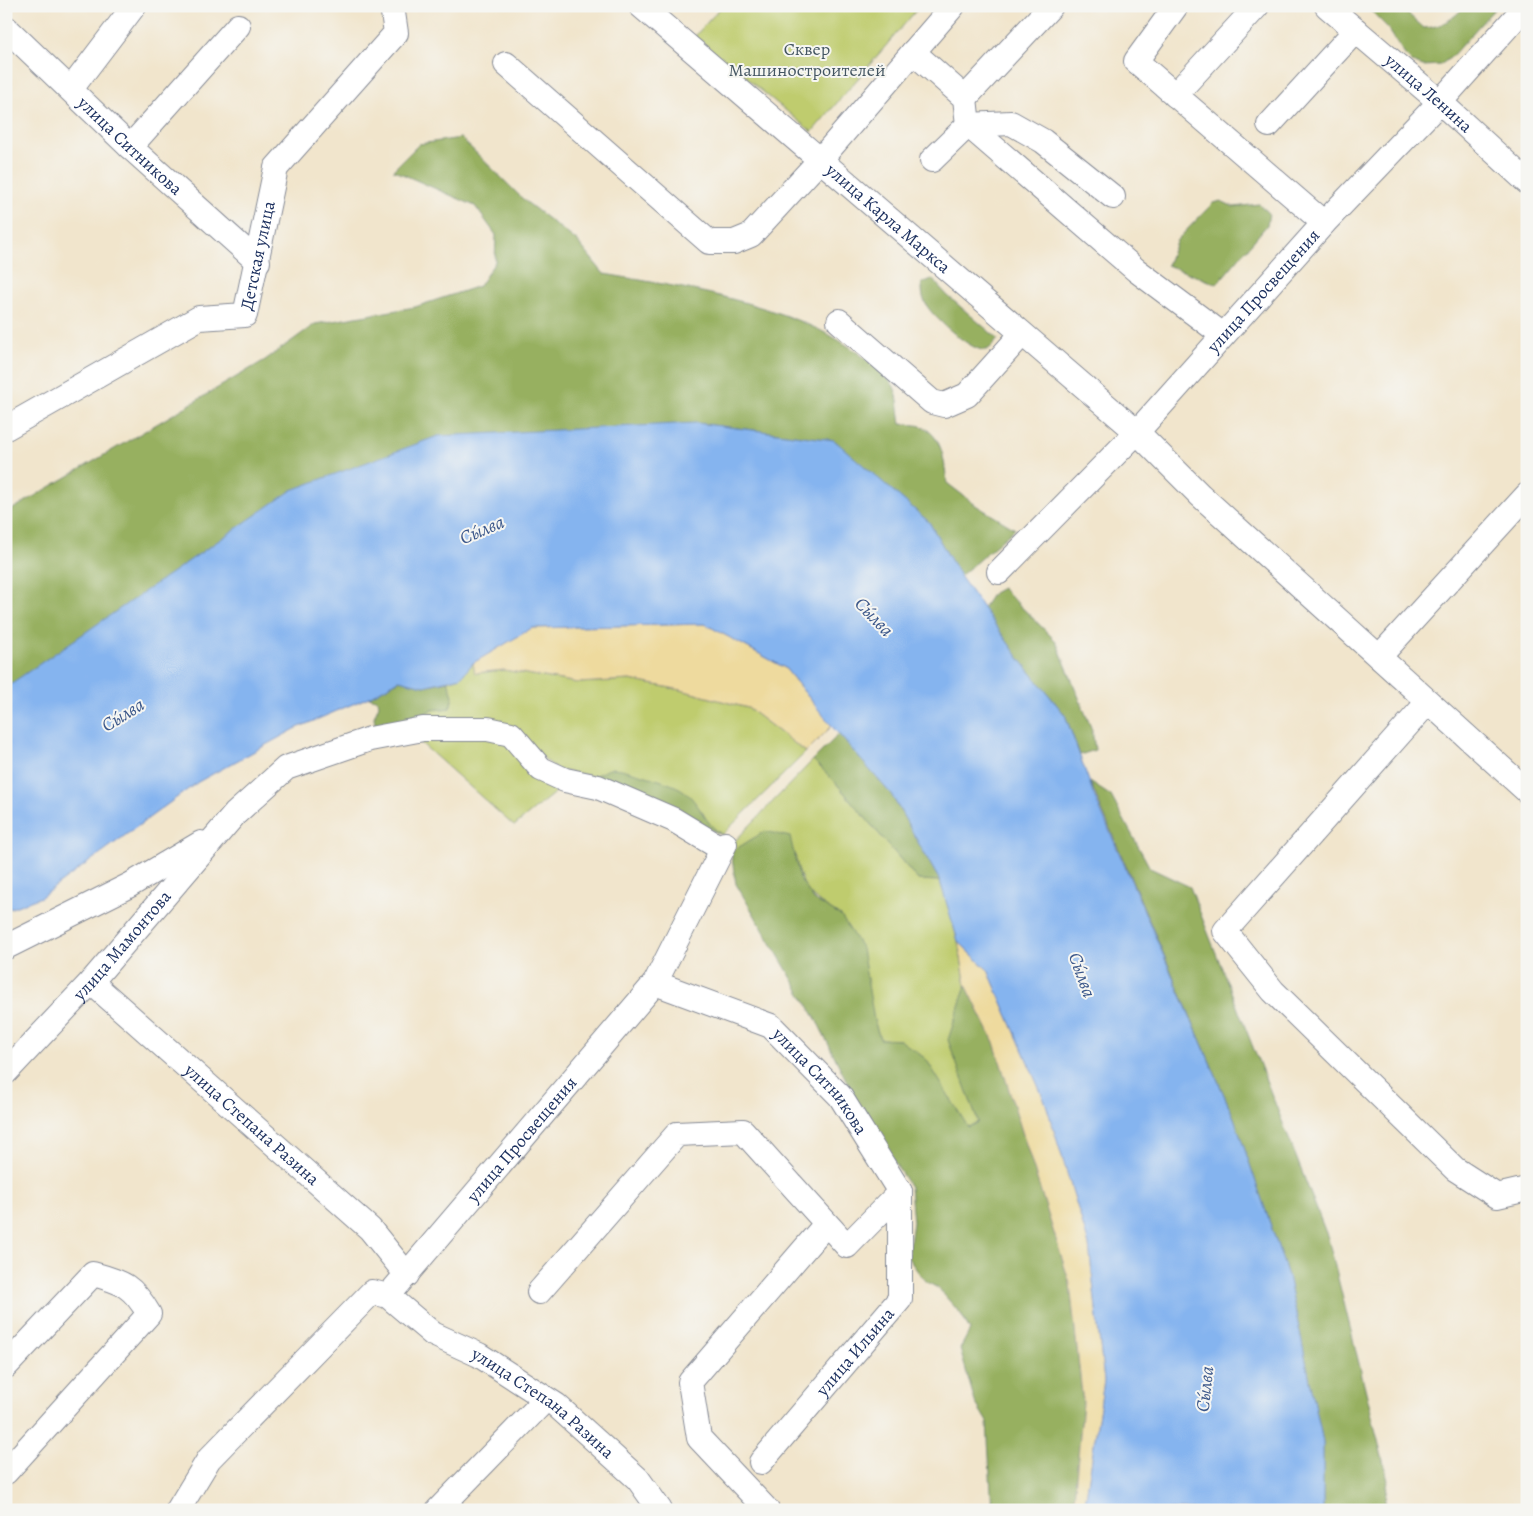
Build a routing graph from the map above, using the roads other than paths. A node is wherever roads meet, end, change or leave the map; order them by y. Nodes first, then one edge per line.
1 (134, 6) edge
2 (392, 6) edge
3 (641, 6) edge
4 (953, 6) edge
5 (1051, 6) edge
6 (1176, 6) edge
7 (1257, 6) edge
8 (1327, 6) edge
9 (1526, 6) edge
10 (238, 26) dead end
11 (6, 28) edge
12 (1356, 30) junction
13 (913, 52) junction
14 (506, 64) dead end
15 (71, 89) junction
16 (1175, 95) junction
17 (965, 98) junction
18 (1440, 102) junction
19 (968, 125) junction
20 (1269, 125) dead end
21 (130, 147) junction
22 (820, 160) junction
23 (932, 160) dead end
24 (1527, 182) edge
25 (1113, 197) dead end
26 (1324, 223) junction
27 (258, 262) junction
28 (839, 321) dead end
29 (1022, 334) junction
30 (1223, 335) junction
31 (6, 428) edge
32 (1136, 432) junction
33 (1527, 494) edge
34 (999, 572) dead end
35 (1379, 657) junction
36 (1428, 702) junction
37 (1527, 791) edge
38 (218, 833) junction
39 (724, 847) joint
40 (130, 885) junction
41 (154, 908) junction
42 (6, 947) edge
43 (91, 982) junction
44 (654, 983) junction
45 (6, 1072) edge
46 (1527, 1189) edge
47 (900, 1192) junction
48 (826, 1224) junction
49 (406, 1274) junction
50 (539, 1292) dead end
51 (388, 1296) junction
52 (6, 1366) edge
53 (546, 1399) junction
54 (761, 1462) dead end
55 (6, 1472) edge
56 (178, 1510) edge
57 (438, 1510) edge
58 (660, 1510) edge
59 (767, 1510) edge

1 - 15 street
2 - 27 street, Детская улица
3 - 22 street, улица Карла Маркса
4 - 13 street
5 - 17 street
6 - 16 street
7 - 16 street
8 - 12 street, улица Ленина
9 - 18 street, улица Просвещения
10 - 21 street
11 - 15 street, улица Ситникова
12 - 18 street, улица Ленина
12 - 20 street
13 - 17 street
13 - 22 street
14 - 22 street
15 - 21 street, улица Ситникова
16 - 26 street
17 - 19 street
18 - 24 street, улица Ленина
18 - 26 street, улица Просвещения
19 - 23 street
19 - 25 street
19 - 30 street
21 - 27 street, улица Ситникова
22 - 29 street, улица Карла Маркса
26 - 30 street, улица Просвещения
27 - 31 street, Детская улица
28 - 29 street
29 - 32 street, улица Карла Маркса
30 - 32 street, улица Просвещения
32 - 34 street, улица Просвещения
32 - 35 street, улица Карла Маркса
33 - 35 street
35 - 36 street, улица Карла Маркса
36 - 37 street, улица Карла Маркса
36 - 46 street
38 - 39 street, улица Мамонтова
38 - 40 street
38 - 41 street, улица Мамонтова
39 - 44 street, улица Просвещения
40 - 41 street
40 - 42 street
41 - 43 street, улица Мамонтова
43 - 45 street, улица Мамонтова
43 - 49 street, улица Степана Разина
44 - 47 street, улица Ситникова
44 - 49 street, улица Просвещения
47 - 48 street
47 - 54 street, улица Ильина
48 - 50 street
48 - 59 street
49 - 51 street, улица Просвещения
51 - 53 street, улица Степана Разина
51 - 56 street
52 - 55 street
53 - 57 street
53 - 58 street, улица Степана Разина

